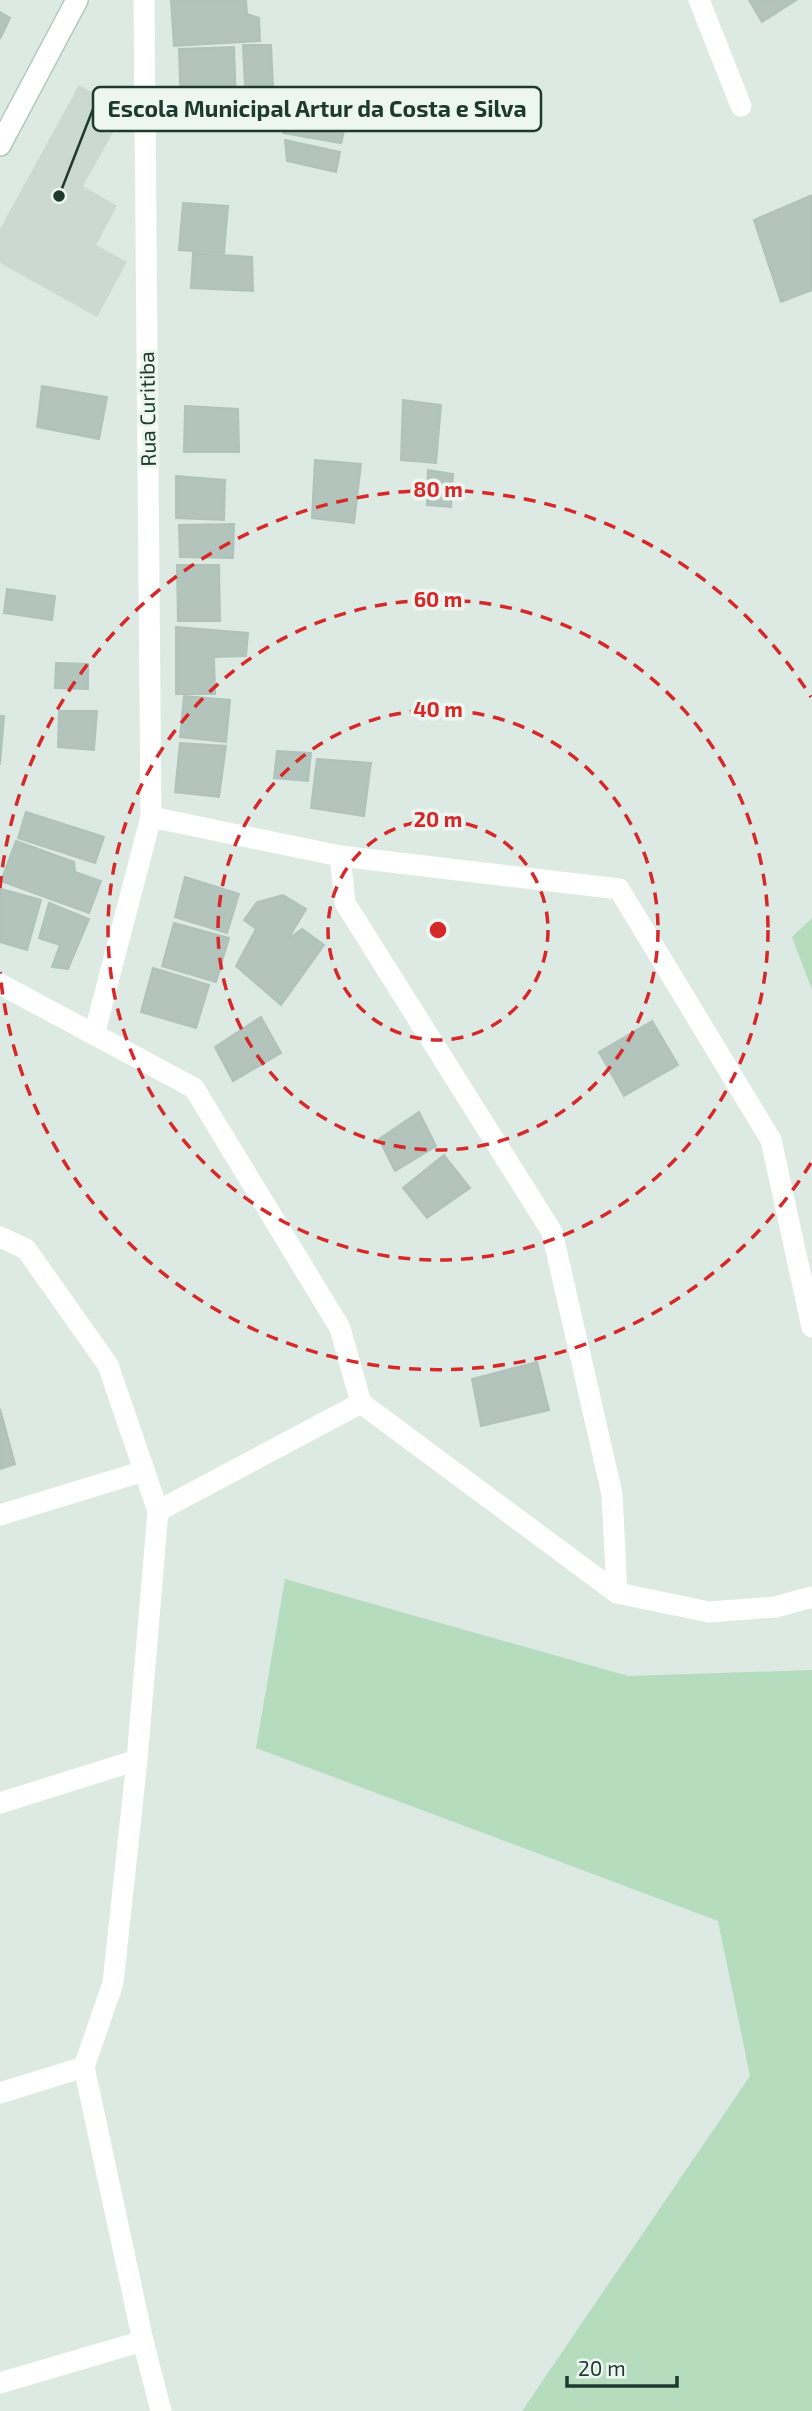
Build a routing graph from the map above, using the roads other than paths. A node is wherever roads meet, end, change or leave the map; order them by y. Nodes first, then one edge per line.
1 (77, 0) edge
2 (144, 0) edge
3 (699, 0) edge
4 (741, 106) dead end
5 (0, 145) edge
6 (151, 817) junction
7 (340, 856) junction
8 (0, 984) edge
9 (94, 1035) junction
10 (0, 1237) edge
11 (812, 1327) edge
12 (361, 1403) junction
13 (144, 1471) junction
14 (158, 1511) junction
15 (0, 1515) edge
16 (617, 1593) junction
17 (812, 1597) edge
18 (136, 1760) junction
19 (0, 1803) edge
20 (84, 2067) junction
21 (0, 2093) edge
22 (143, 2341) junction
23 (0, 2384) edge
24 (161, 2411) edge

1 - 5 street
2 - 6 street, Rua Curitiba
3 - 4 street
6 - 7 street
6 - 9 street, Rua Curitiba
7 - 11 street
7 - 16 street
8 - 9 street
9 - 12 street
10 - 13 street
12 - 14 street
12 - 16 street
13 - 14 street
13 - 15 street
14 - 18 street
16 - 17 street
18 - 19 street
18 - 20 street
20 - 21 street
20 - 22 street
22 - 23 street
22 - 24 street

